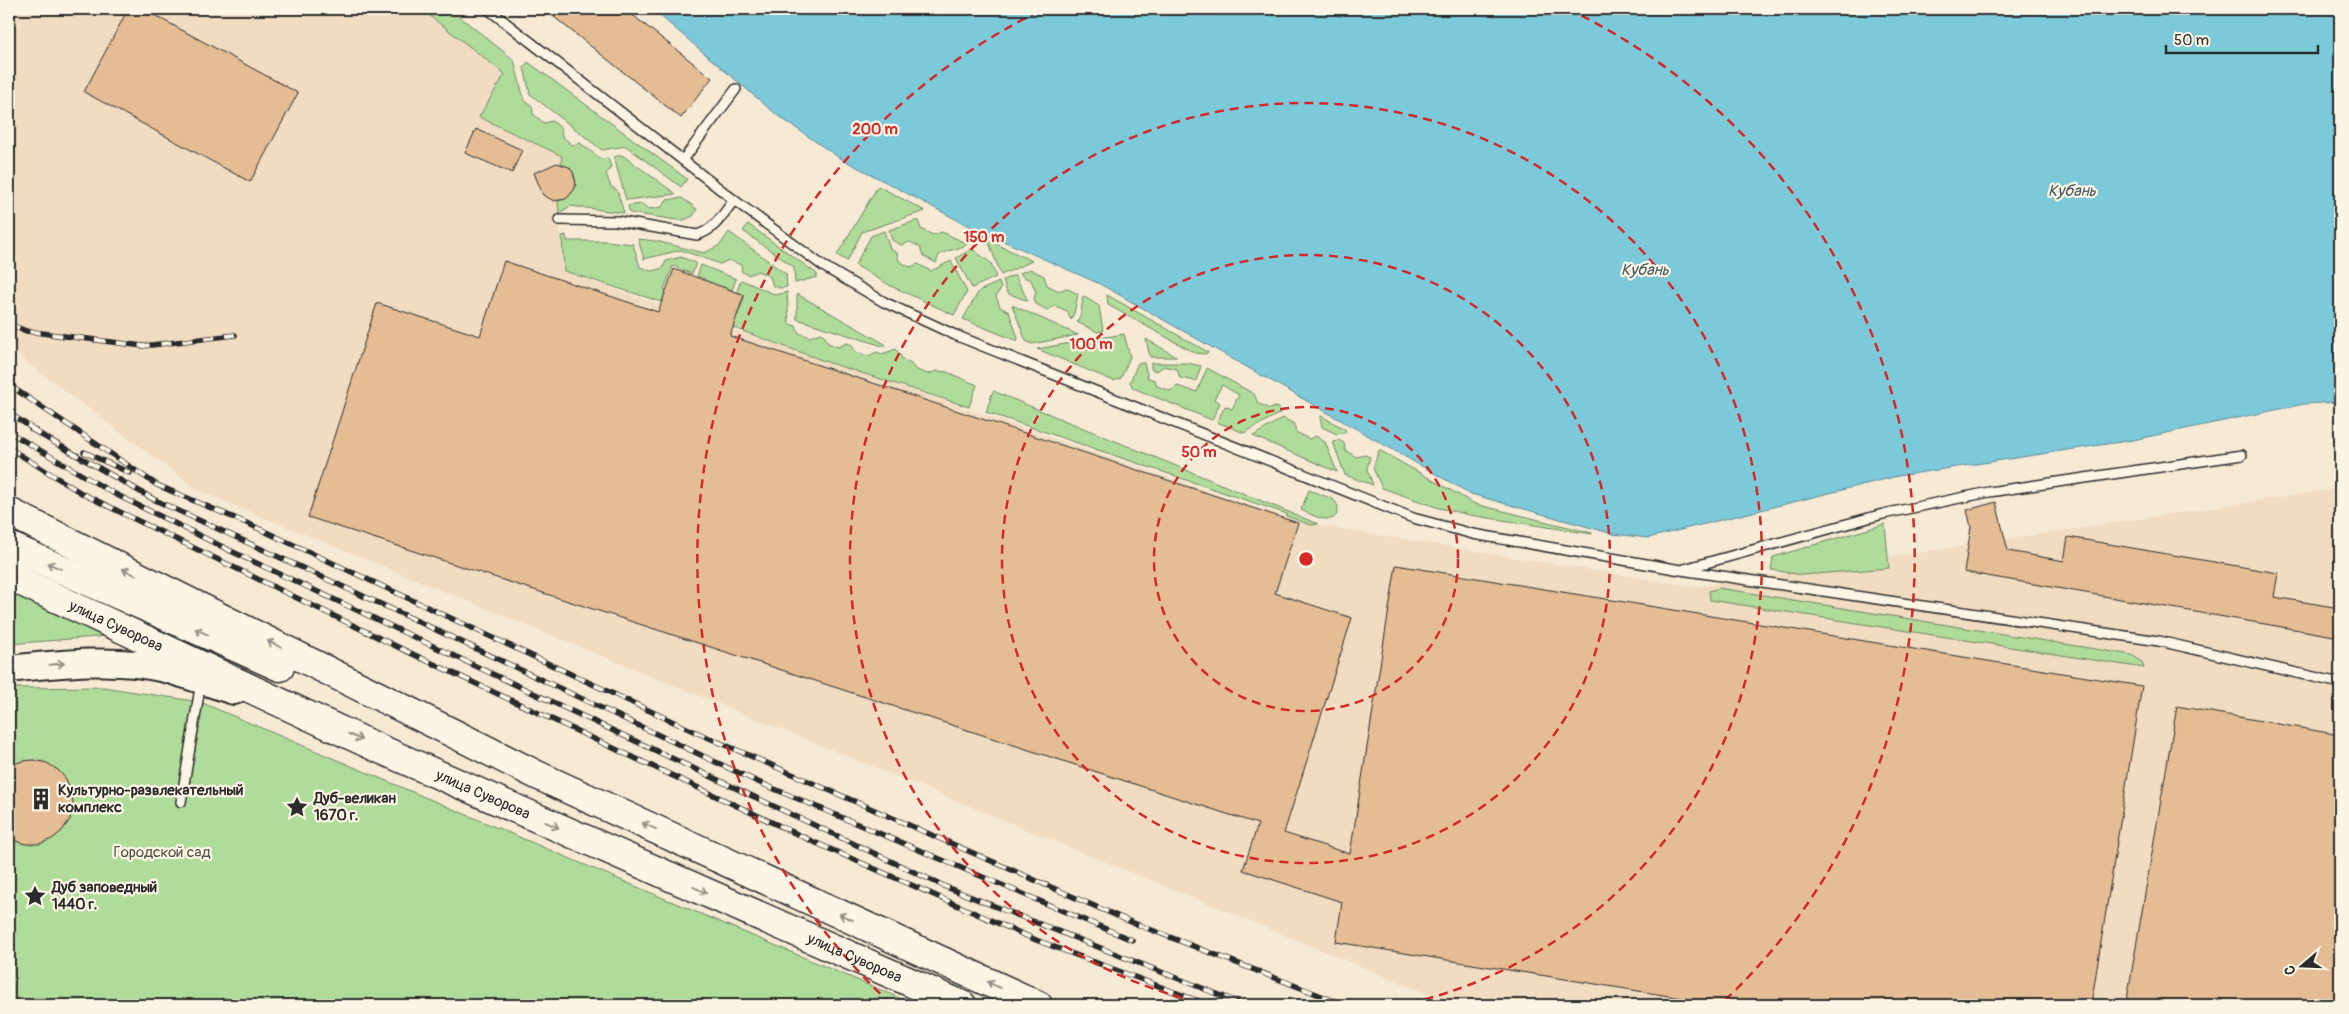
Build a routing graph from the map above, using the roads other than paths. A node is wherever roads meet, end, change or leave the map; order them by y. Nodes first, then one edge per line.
1 (488, 9) edge
2 (736, 89) dead end
3 (683, 160) junction
4 (734, 200) junction
5 (560, 220) dead end
6 (2242, 455) dead end
7 (9, 512) edge
8 (9, 546) edge
9 (1681, 570) junction
10 (9, 576) edge
11 (9, 669) edge
12 (201, 681) junction
13 (2340, 683) edge
14 (311, 716) junction
15 (537, 776) junction
16 (181, 802) dead end
17 (962, 1005) edge
18 (1038, 1005) edge

1 - 3 lane
2 - 3 lane
3 - 4 lane
4 - 5 lane
4 - 9 lane
6 - 9 lane
15 -> 7 main road, улица Суворова
15 -> 8 main road, улица Суворова
9 - 13 lane
10 - 14 main road, улица Суворова
11 -> 12 main road
12 - 14 main road
12 - 16 lane
14 -> 17 main road, улица Суворова
18 -> 15 main road, улица Суворова

